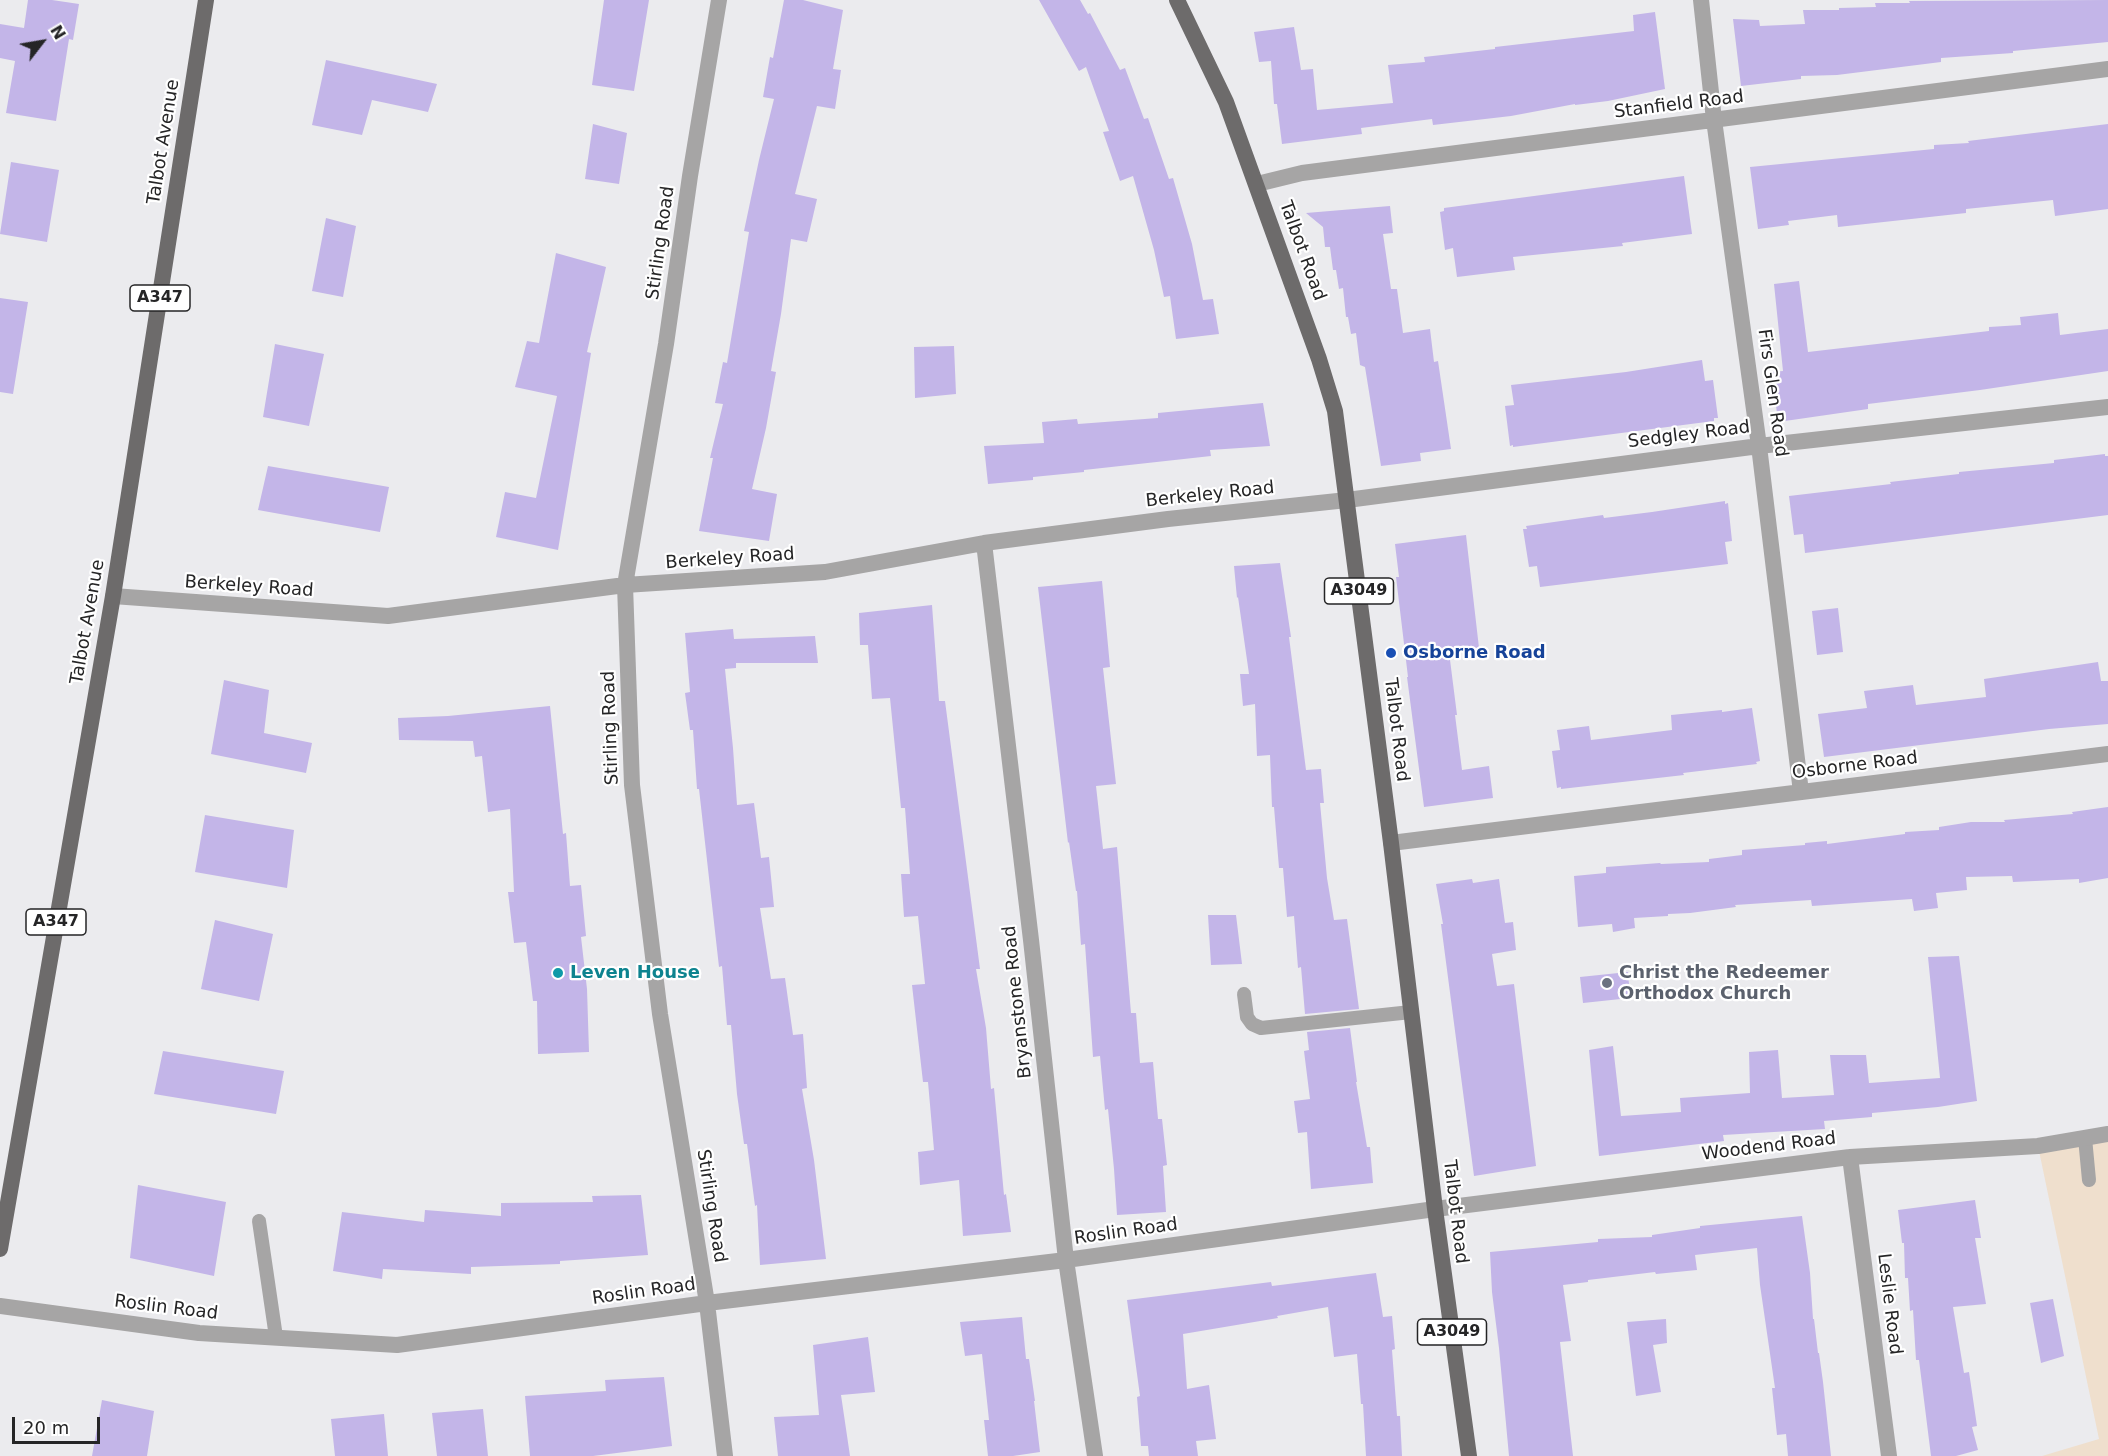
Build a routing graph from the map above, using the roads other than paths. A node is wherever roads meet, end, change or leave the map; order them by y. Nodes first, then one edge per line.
1 (206, 0) edge
2 (719, 0) edge
3 (1177, 0) edge
4 (1701, 0) edge
5 (2108, 69) edge
6 (1714, 120) junction
7 (1257, 184) junction
8 (2108, 407) edge
9 (1759, 446) junction
10 (1347, 500) junction
11 (984, 543) junction
12 (625, 585) junction
13 (113, 596) junction
14 (2108, 754) edge
15 (1801, 792) junction
16 (1391, 843) junction
17 (1244, 994) dead end
18 (1411, 1012) junction
19 (2108, 1134) edge
20 (2085, 1138) junction
21 (1850, 1157) junction
22 (2089, 1180) dead end
23 (1435, 1209) junction
24 (259, 1221) dead end
25 (0, 1249) edge
26 (1066, 1260) junction
27 (707, 1303) junction
28 (0, 1306) edge
29 (276, 1337) junction
30 (725, 1456) edge
31 (1095, 1456) edge
32 (1469, 1456) edge
33 (1888, 1456) edge

1 - 13 main road, Talbot Avenue / A347
2 - 12 street, Stirling Road
3 - 7 main road, Talbot Road / A3049
4 - 6 street, Firs Glen Road
5 - 6 street, Stanfield Road
6 - 7 street, Stanfield Road
6 - 9 street, Firs Glen Road
7 - 10 main road, Talbot Road / A3049
8 - 9 street, Sedgley Road
9 - 10 street, Sedgley Road
9 - 15 street, Firs Glen Road
10 - 11 street, Berkeley Road
10 - 16 main road, Talbot Road / A3049
11 - 12 street, Berkeley Road
11 - 26 street, Bryanstone Road
12 - 13 street, Berkeley Road
12 - 27 street, Stirling Road
13 - 25 main road, Talbot Avenue / A347
14 - 15 street, Osborne Road
15 - 16 street, Osborne Road
16 - 18 main road, Talbot Road / A3049
17 - 18 lane
18 - 23 main road, Talbot Road / A3049
19 - 20 street, Woodend Road
20 - 21 street, Woodend Road
20 - 22 lane
21 - 23 street, Woodend Road
21 - 33 street, Leslie Road
23 - 26 street, Roslin Road
23 - 32 main road, Talbot Road / A3049
24 - 29 lane
26 - 27 street, Roslin Road
26 - 31 street, Bryanstone Road
27 - 29 street, Roslin Road
27 - 30 street, Stirling Road
28 - 29 street, Roslin Road

